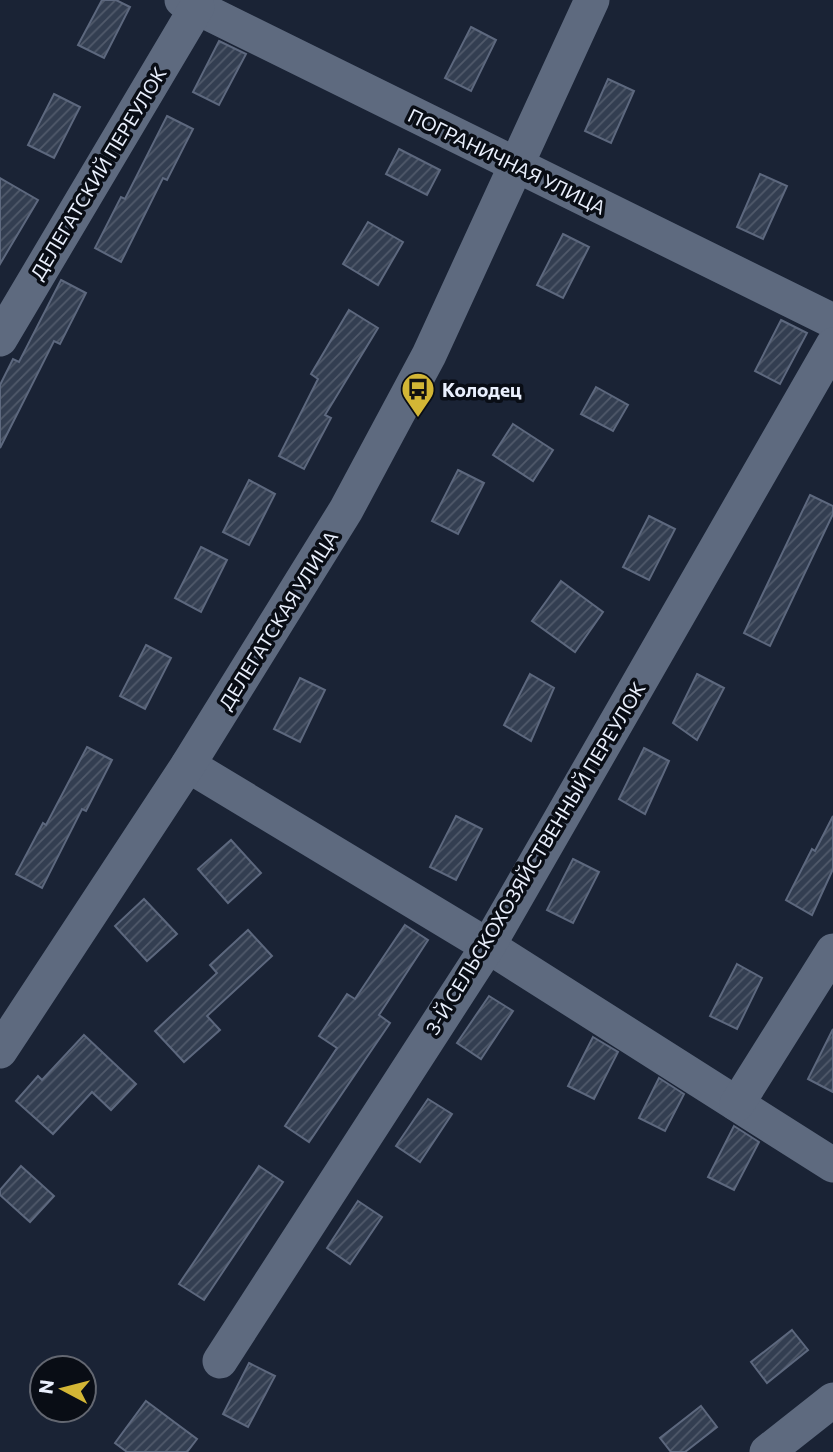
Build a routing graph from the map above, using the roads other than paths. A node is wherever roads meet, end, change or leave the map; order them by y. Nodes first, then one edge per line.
1 (592, 0) edge
2 (189, 4) edge
3 (516, 166) junction
4 (833, 321) edge
5 (0, 339) edge
6 (833, 345) edge
7 (188, 765) junction
8 (488, 946) junction
9 (833, 951) edge
10 (0, 1051) edge
11 (737, 1104) junction
12 (833, 1165) edge
13 (220, 1361) dead end
14 (833, 1400) edge
15 (767, 1452) edge

1 - 3 street, ДЕЛЕГАТСКАЯ УЛИЦА
2 - 3 street, ПОГРАНИЧНАЯ УЛИЦА
2 - 5 street, ДЕЛЕГАТСКИЙ ПЕРЕУЛОК
3 - 4 street, ПОГРАНИЧНАЯ УЛИЦА
3 - 7 street, ДЕЛЕГАТСКАЯ УЛИЦА
6 - 8 street, 3-Й СЕЛЬСКОХОЗЯЙСТВЕННЫЙ ПЕРЕУЛОК
7 - 8 street
7 - 10 street, ДЕЛЕГАТСКАЯ УЛИЦА
8 - 11 street
8 - 13 street, 3-Й СЕЛЬСКОХОЗЯЙСТВЕННЫЙ ПЕРЕУЛОК
9 - 11 street
11 - 12 street
14 - 15 street

